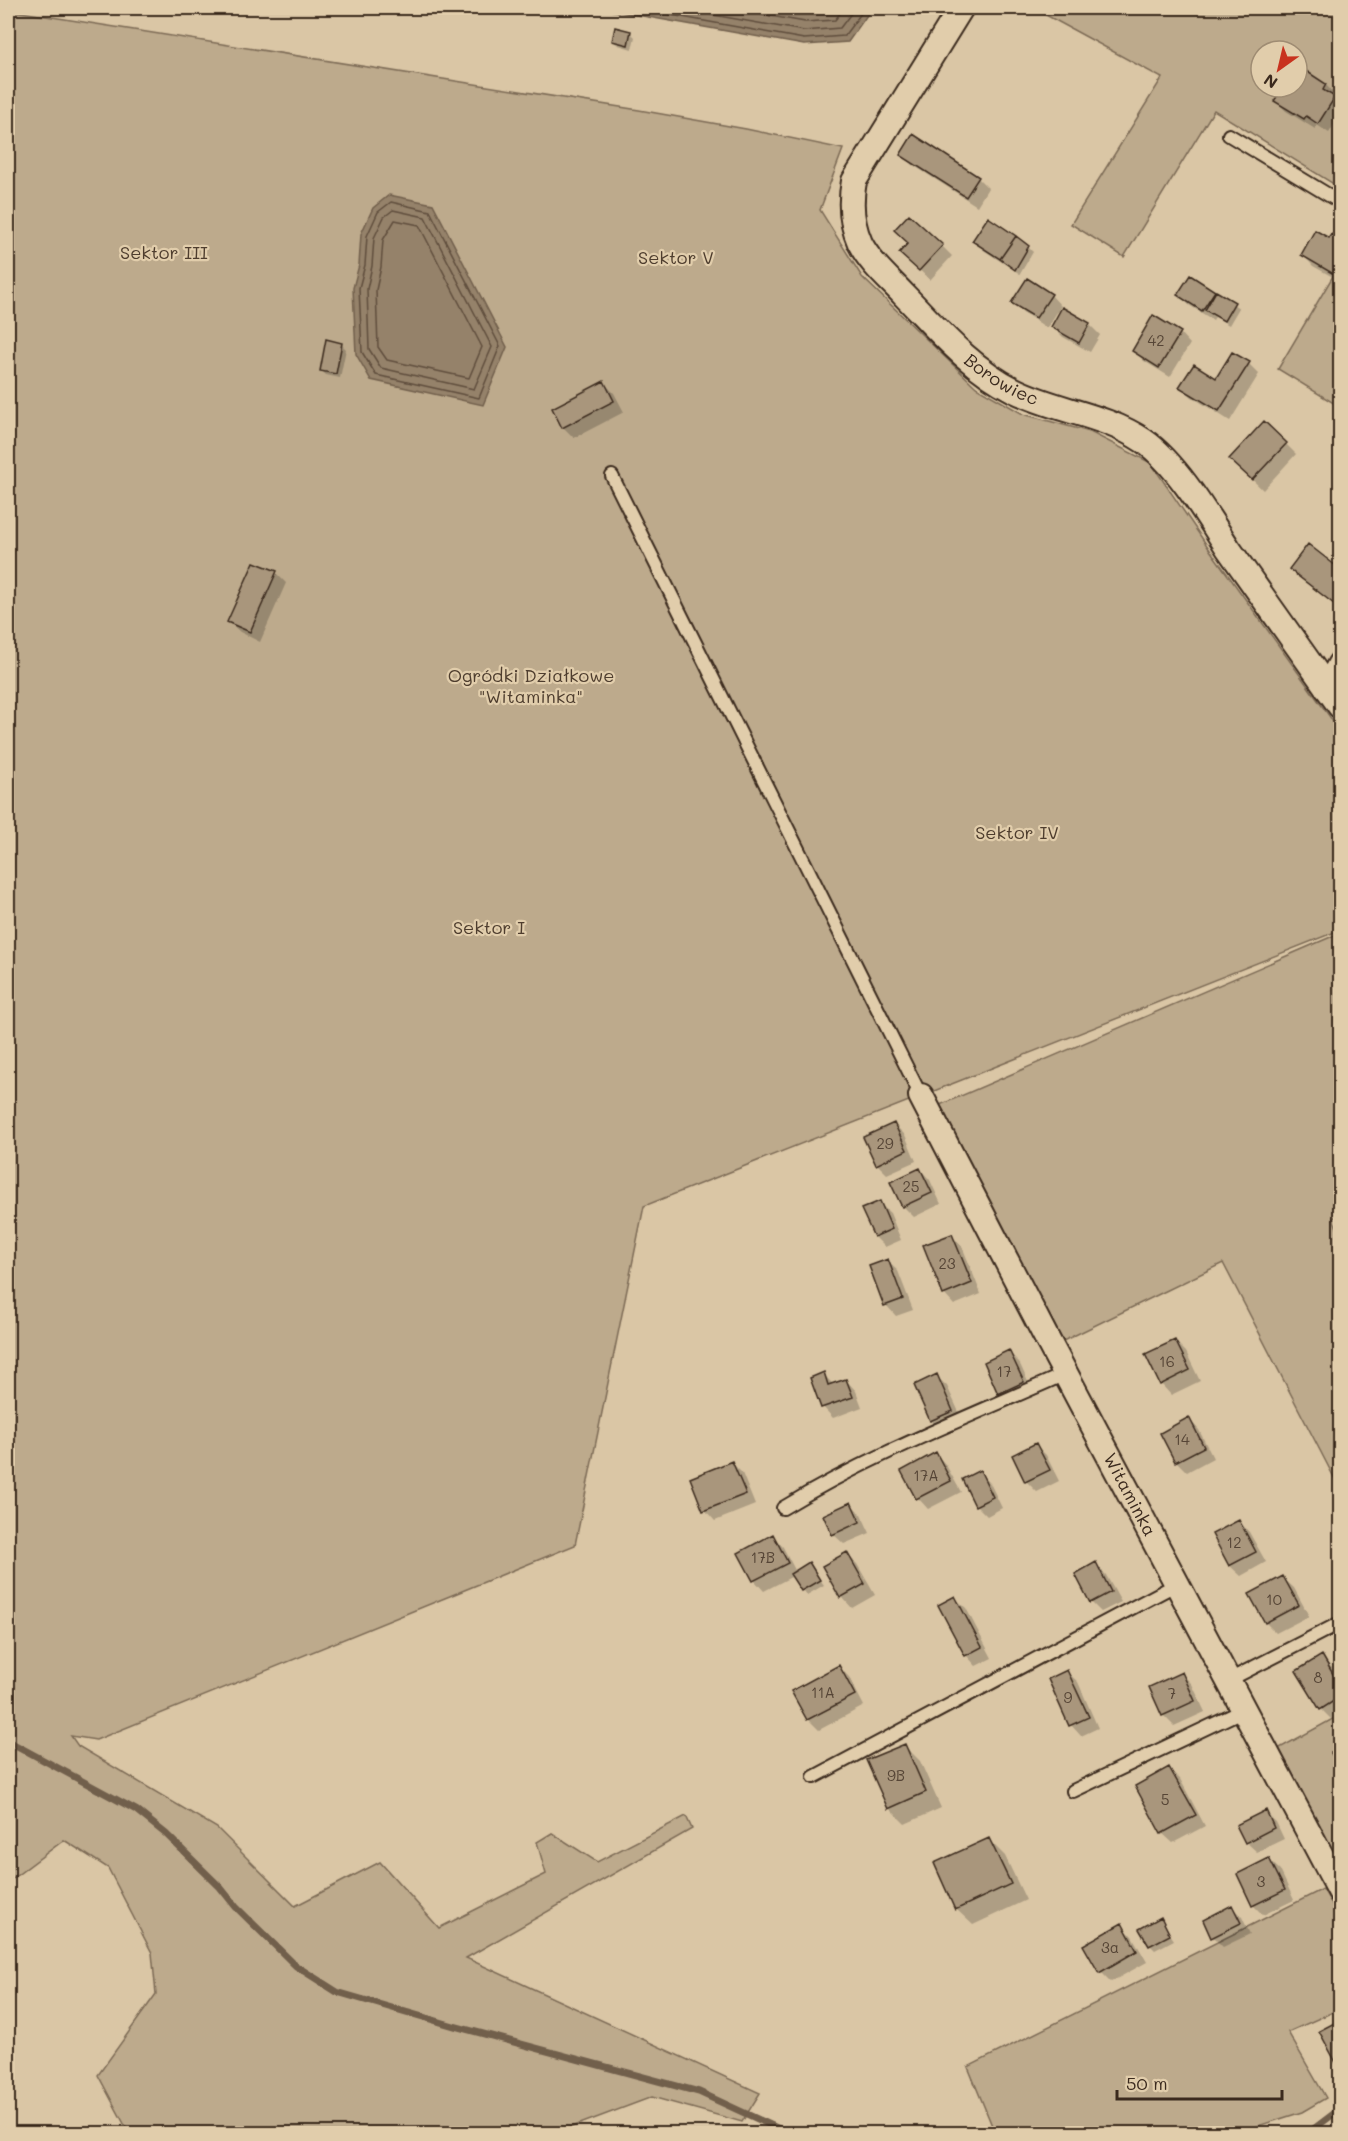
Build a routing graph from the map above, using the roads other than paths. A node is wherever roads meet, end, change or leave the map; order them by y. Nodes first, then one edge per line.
1 (961, 8) edge
2 (1229, 135) dead end
3 (1341, 202) edge
4 (612, 476) dead end
5 (1341, 664) edge
6 (1334, 697) edge
7 (921, 1096) joint
8 (1065, 1374) junction
9 (783, 1508) dead end
10 (1177, 1584) junction
11 (1341, 1623) edge
12 (1229, 1680) junction
13 (1244, 1710) junction
14 (814, 1777) dead end
15 (1073, 1791) dead end
16 (1341, 1891) edge

1 - 6 street, Borowiec
2 - 3 lane
4 - 7 lane
5 - 6 street, Borowiec
7 - 8 street, Witaminka
8 - 9 lane
8 - 10 street, Witaminka
10 - 12 street, Witaminka
10 - 14 lane
11 - 12 lane
12 - 13 street, Witaminka
13 - 15 lane
13 - 16 street, Witaminka

